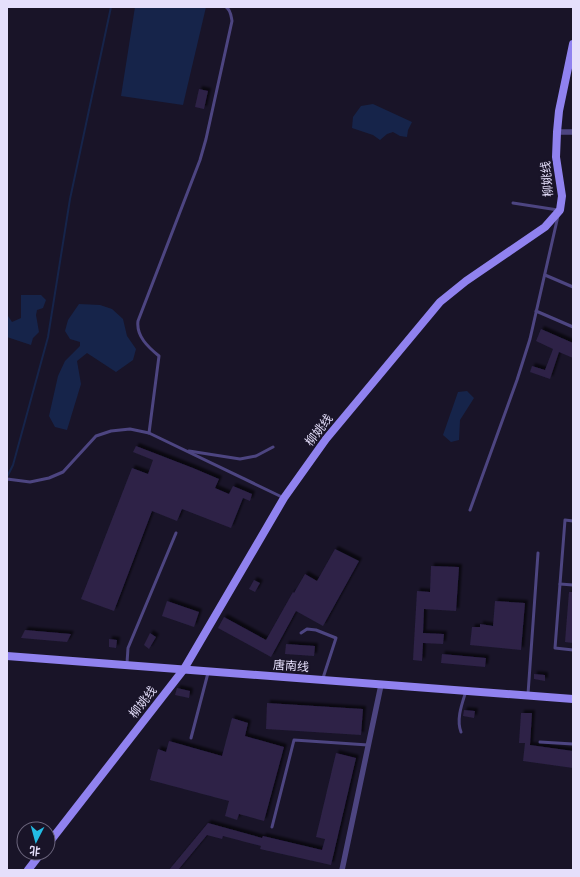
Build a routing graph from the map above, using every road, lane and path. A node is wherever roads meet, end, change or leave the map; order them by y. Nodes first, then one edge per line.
1 (226, 7) edge
2 (573, 48) edge
3 (557, 132) junction
4 (573, 132) edge
5 (513, 203) dead end
6 (560, 210) junction
7 (545, 275) junction
8 (573, 287) edge
9 (536, 311) junction
10 (573, 327) edge
11 (149, 433) junction
12 (273, 447) dead end
13 (185, 450) junction
14 (7, 479) edge
15 (284, 498) junction
16 (470, 510) dead end
17 (573, 521) edge
18 (176, 533) dead end
19 (538, 554) dead end
20 (560, 584) junction
21 (573, 585) edge
22 (301, 633) dead end
23 (573, 650) edge
24 (7, 656) edge
25 (127, 665) junction
26 (184, 669) junction
27 (208, 671) junction
28 (323, 680) junction
29 (381, 684) junction
30 (466, 691) junction
31 (528, 696) junction
32 (573, 699) edge
33 (461, 732) dead end
34 (191, 738) dead end
35 (540, 742) dead end
36 (573, 744) edge
37 (368, 745) junction
38 (272, 827) dead end
39 (56, 834) edge
40 (35, 861) edge
41 (28, 870) edge
42 (342, 870) edge

1 - 11 lane
2 - 3 street, 柳姚线
3 - 4 street
3 - 6 street, 柳姚线
5 - 6 lane
6 - 7 lane
6 - 15 street, 柳姚线
7 - 8 lane
7 - 9 lane
9 - 10 lane
9 - 16 lane
11 - 13 lane
11 - 14 lane
12 - 13 lane
13 - 15 lane
15 - 26 street, 柳姚线
17 - 20 lane
18 - 25 lane
19 - 31 lane
20 - 21 lane
20 - 23 lane
22 - 28 lane
24 - 25 street, 唐南线
25 - 26 street, 唐南线
26 - 27 street, 唐南线
26 - 39 street, 柳姚线
27 - 28 street, 唐南线
27 - 34 lane
28 - 29 street, 唐南线
29 - 30 street, 唐南线
29 - 37 street
30 - 31 street, 唐南线
30 - 33 lane
31 - 32 street, 唐南线
35 - 36 lane
37 - 38 lane
37 - 42 street
40 - 41 street

